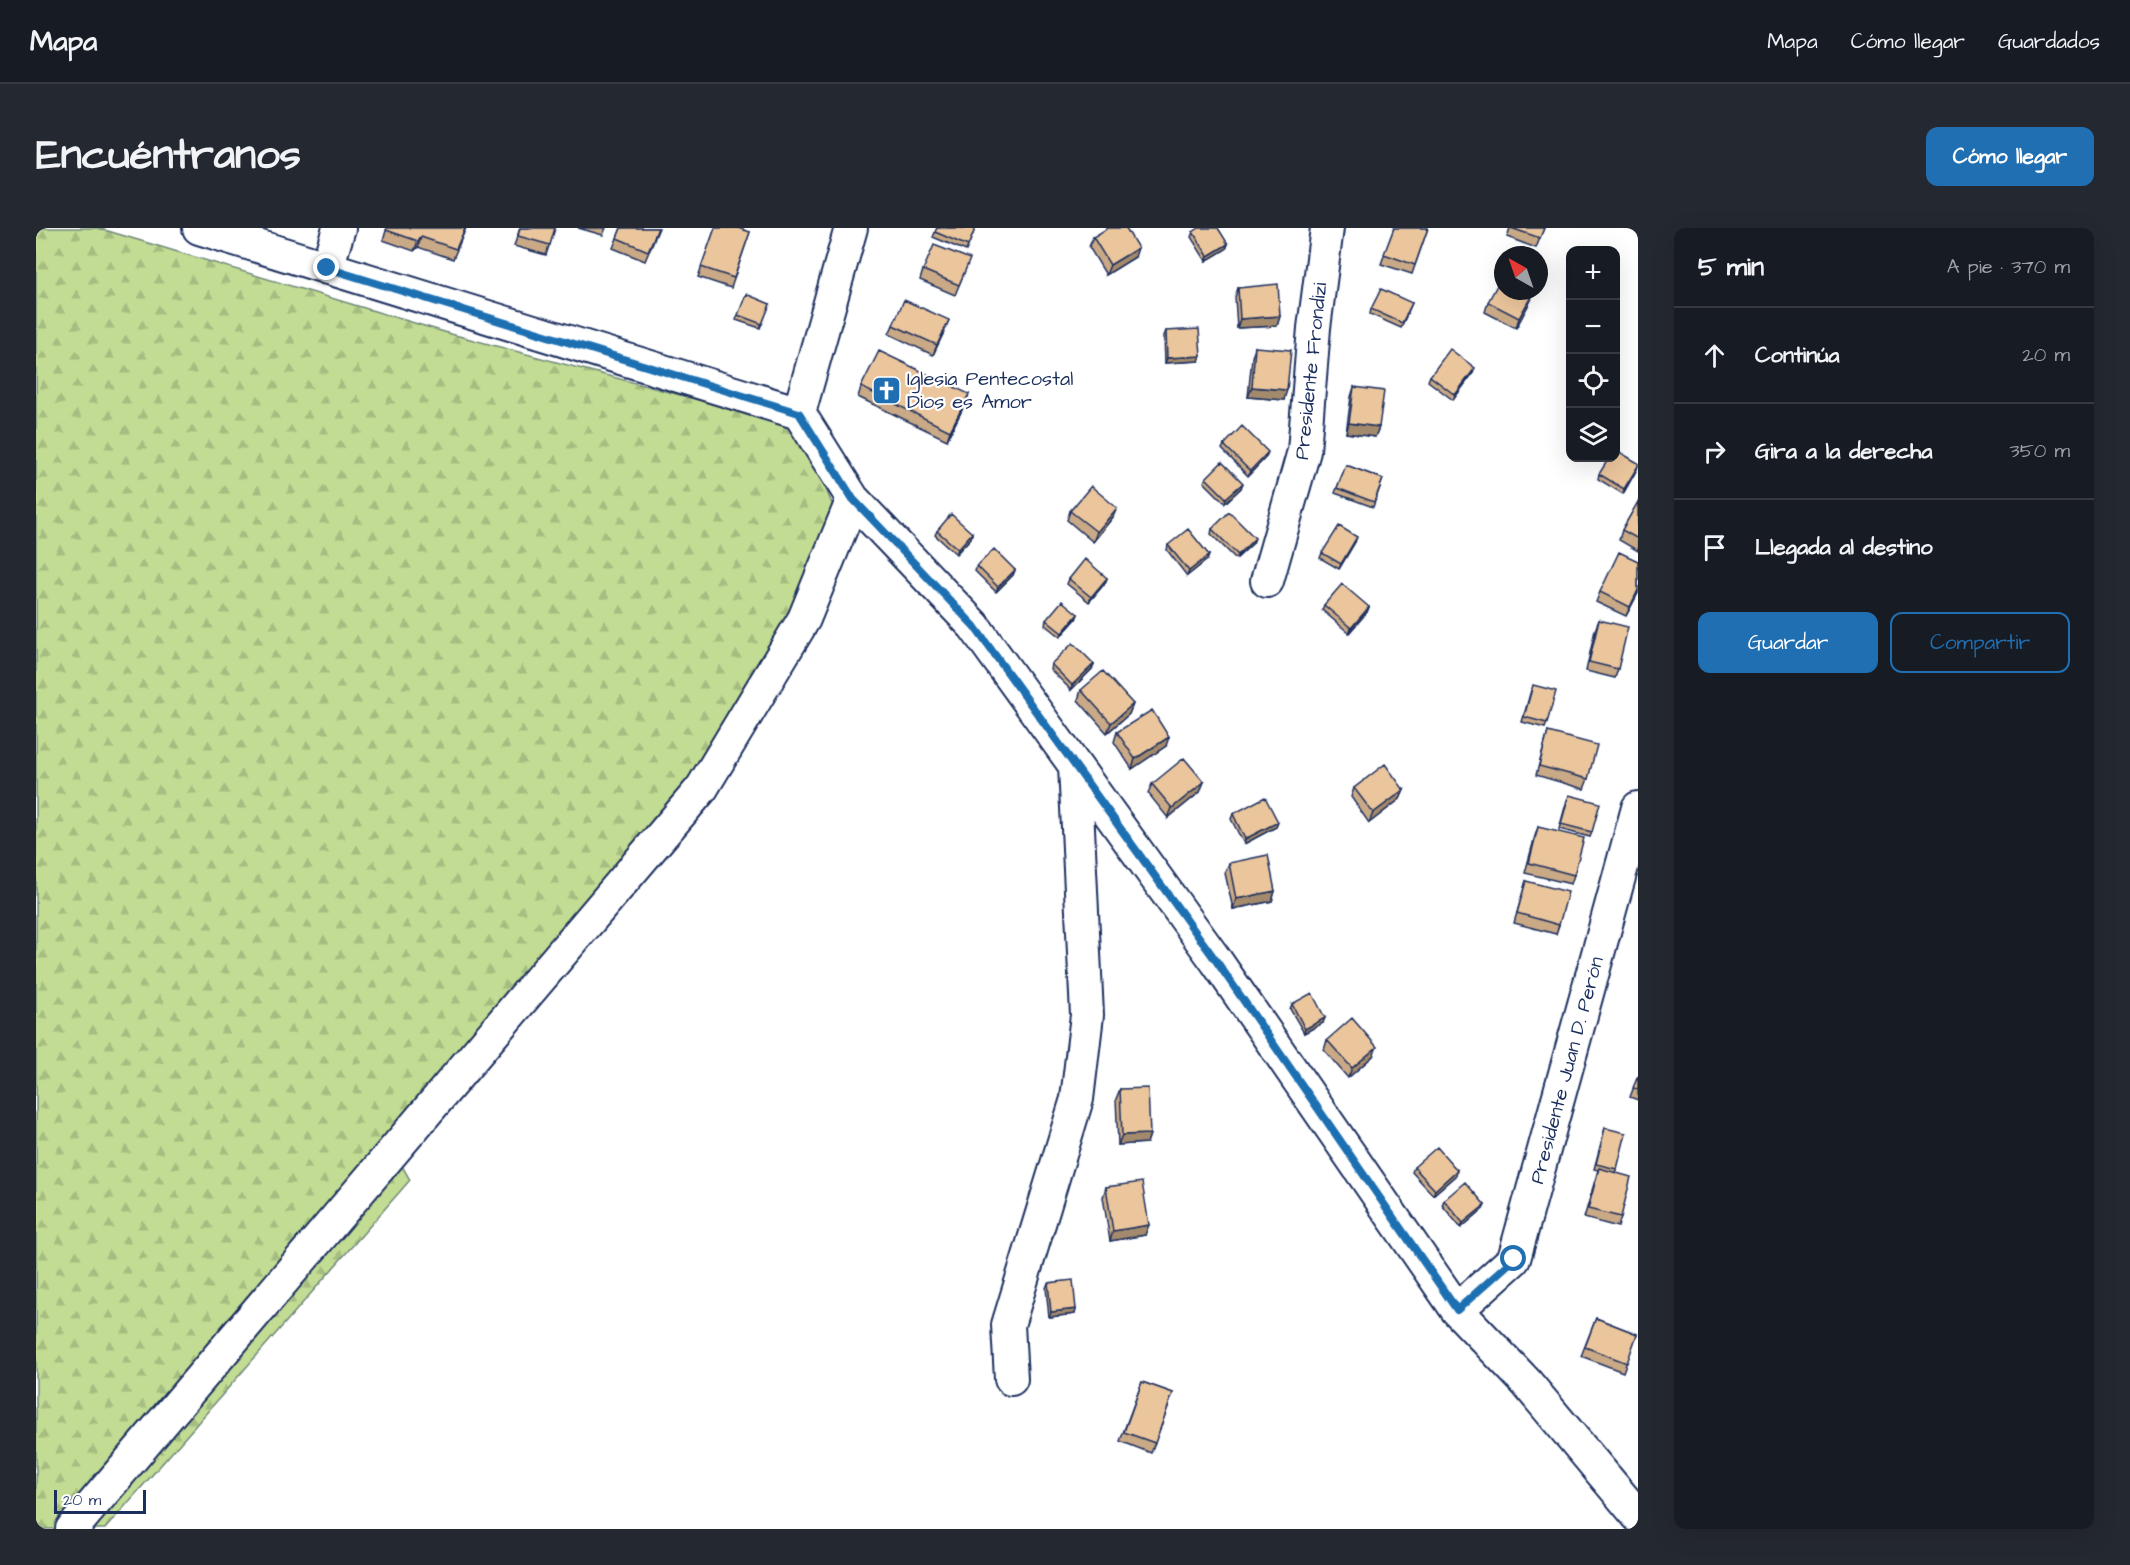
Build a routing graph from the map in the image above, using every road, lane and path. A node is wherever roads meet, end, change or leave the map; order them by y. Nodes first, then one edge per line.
1 (199, 228) edge
2 (339, 228) edge
3 (851, 228) edge
4 (1327, 228) edge
5 (327, 268) junction
6 (799, 413) junction
7 (853, 499) junction
8 (1267, 581) dead end
9 (1075, 766) junction
10 (1638, 808) edge
11 (1457, 1310) junction
12 (1011, 1379) dead end
13 (1638, 1516) edge
14 (72, 1529) edge

1 - 5 street
2 - 5 street
3 - 6 street
4 - 8 street, Presidente Frondizi
5 - 6 street
6 - 7 street
7 - 9 street
7 - 14 street
9 - 11 street
9 - 12 street
10 - 11 street, Presidente Juan D. Perón
11 - 13 street

